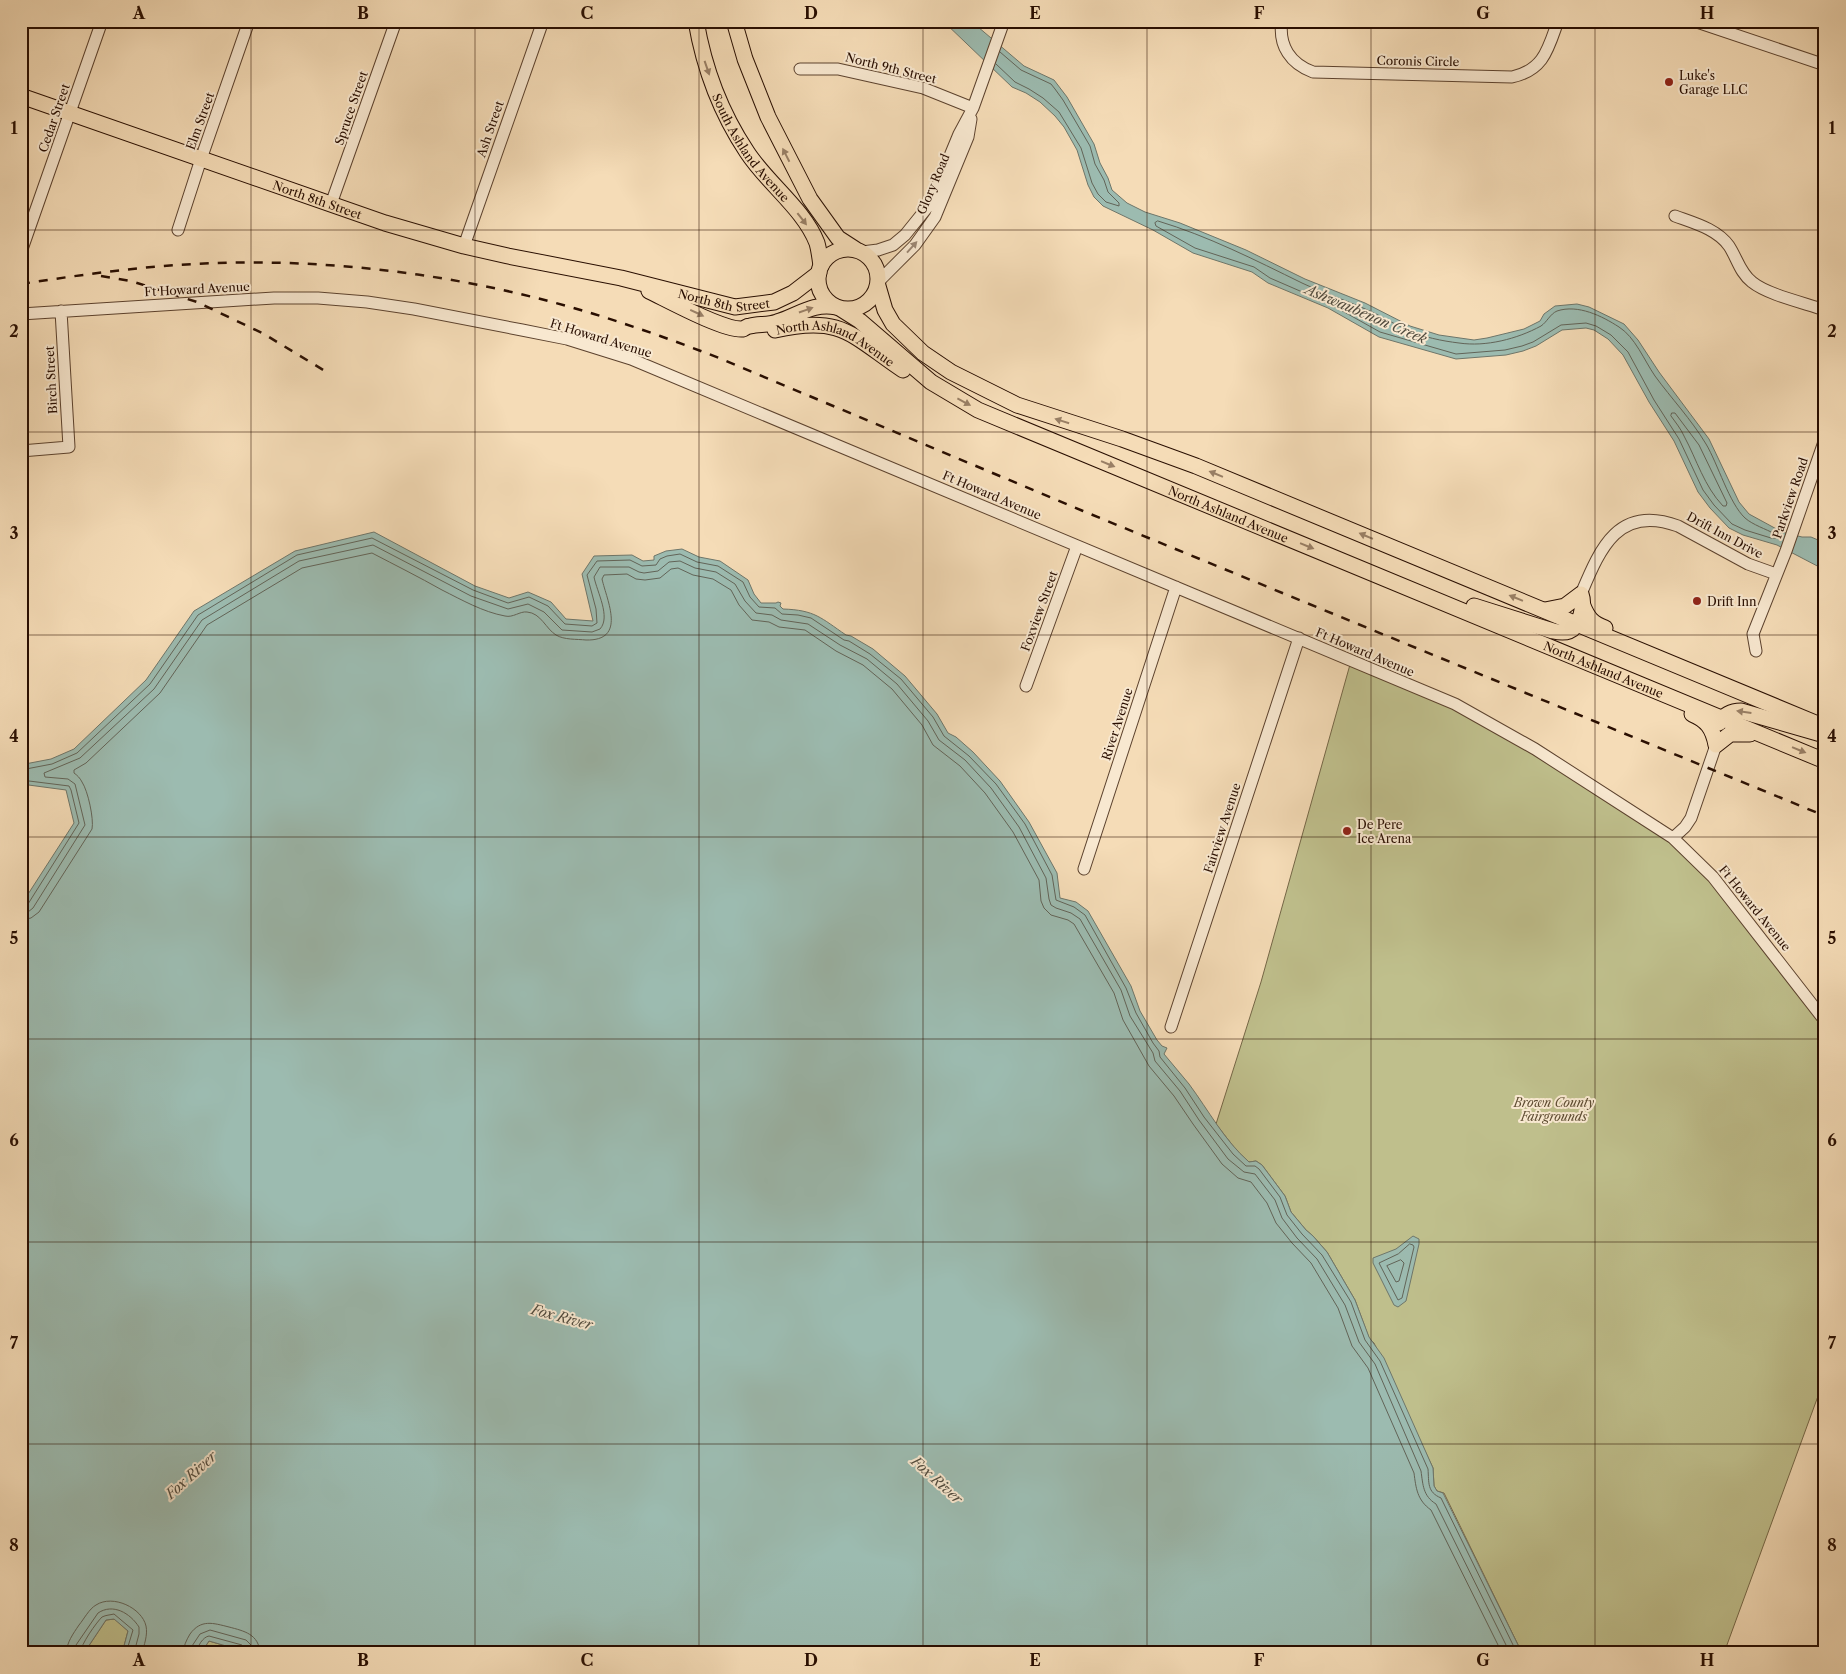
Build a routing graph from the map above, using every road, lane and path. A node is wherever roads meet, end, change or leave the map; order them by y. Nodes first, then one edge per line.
1 (102, 21) edge
2 (249, 21) edge
3 (396, 21) edge
4 (543, 21) edge
5 (696, 21) edge
6 (734, 21) edge
7 (1004, 21) edge
8 (1282, 21) edge
9 (1558, 21) edge
10 (1694, 21) edge
11 (1825, 65) edge
12 (800, 69) dead end
13 (21, 96) edge
14 (973, 108) junction
15 (70, 114) junction
16 (201, 159) junction
17 (331, 204) junction
18 (1676, 216) dead end
19 (178, 230) dead end
20 (464, 246) junction
21 (859, 250) junction
22 (21, 252) edge
23 (820, 269) junction
24 (621, 278) junction
25 (878, 284) junction
26 (838, 308) junction
27 (1825, 310) edge
28 (61, 311) junction
29 (21, 314) edge
30 (743, 329) junction
31 (931, 382) junction
32 (1825, 439) edge
33 (21, 451) edge
34 (1077, 546) junction
35 (1776, 574) junction
36 (1176, 587) junction
37 (1429, 596) junction
38 (1582, 600) junction
39 (1545, 610) junction
40 (1577, 624) junction
41 (1514, 632) junction
42 (1298, 638) junction
43 (1756, 651) dead end
44 (1026, 686) dead end
45 (1722, 718) junction
46 (1825, 726) edge
47 (1766, 736) junction
48 (1825, 736) edge
49 (1715, 739) junction
50 (1825, 761) edge
51 (1673, 838) junction
52 (1084, 869) dead end
53 (1825, 1021) edge
54 (1170, 1027) dead end

1 - 15 street, Cedar Street
2 - 16 street, Elm Street
3 - 17 street, Spruce Street
4 - 20 street, Ash Street
5 -> 23 main road, South Ashland Avenue
21 -> 6 main road, South Ashland Avenue
7 - 14 street, Glory Road
8 - 9 street, Coronis Circle
10 - 11 street
12 - 14 street, North 9th Street
13 - 15 main road, North 8th Street
14 - 21 street, Glory Road
25 -> 14 street, Glory Road
15 - 16 main road, North 8th Street
15 - 22 street, Cedar Street
16 - 17 main road, North 8th Street
16 - 19 street, Elm Street
17 - 20 main road, North 8th Street
18 - 27 street
20 - 24 main road, North 8th Street
21 - 23 main road
21 - 25 main road
23 - 24 main road, North 8th Street
23 - 26 main road
24 -> 30 main road, North 8th Street
25 - 26 main road
39 -> 25 main road
30 -> 26 main road, North 8th Street
26 - 31 main road
28 - 29 street, Ft Howard Avenue
28 - 33 street, Birch Street
28 - 34 street, Ft Howard Avenue
30 - 31 main road, North Ashland Avenue
31 -> 37 main road, North Ashland Avenue
32 - 35 street, Parkview Road
34 - 36 street, Ft Howard Avenue
34 - 44 street, Foxview Street
35 - 38 street, Drift Inn Drive
35 - 43 street, Parkview Road
36 - 42 street, Ft Howard Avenue
36 - 52 street, River Avenue
37 - 40 main road
37 - 41 main road, North Ashland Avenue
38 - 39 main road
38 - 40 main road
38 - 46 main road
39 - 40 main road
40 - 46 main road
41 - 45 main road, North Ashland Avenue
41 - 49 main road
42 - 51 street, Ft Howard Avenue
42 - 54 street, Fairview Avenue
45 - 47 main road
48 -> 45 main road
45 - 49 main road
47 - 49 main road
47 -> 50 main road
49 - 51 street
51 - 53 street, Ft Howard Avenue

